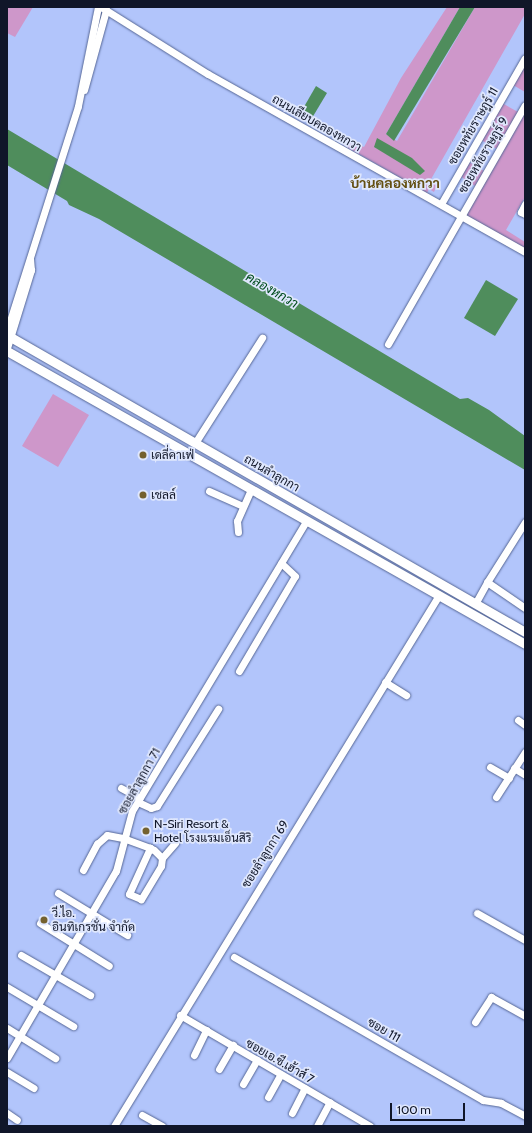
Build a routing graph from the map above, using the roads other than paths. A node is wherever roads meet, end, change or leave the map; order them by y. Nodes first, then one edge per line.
1 (102, 8) edge
2 (525, 58) edge
3 (525, 105) edge
4 (441, 204) junction
5 (525, 204) edge
6 (525, 214) edge
7 (460, 216) junction
8 (525, 252) edge
9 (9, 334) edge
10 (262, 338) dead end
11 (388, 344) dead end
12 (7, 349) edge
13 (196, 443) junction
14 (251, 489) junction
15 (209, 491) dead end
16 (242, 506) junction
17 (306, 521) junction
18 (525, 522) edge
19 (238, 532) dead end
20 (281, 563) junction
21 (487, 582) junction
22 (439, 595) junction
23 (475, 604) junction
24 (525, 608) edge
25 (499, 617) junction
26 (493, 626) junction
27 (525, 632) edge
28 (525, 644) edge
29 (239, 671) dead end
30 (385, 682) junction
31 (406, 695) dead end
32 (218, 709) dead end
33 (518, 720) dead end
34 (525, 724) edge
35 (525, 752) edge
36 (490, 767) dead end
37 (514, 768) junction
38 (525, 775) edge
39 (508, 778) junction
40 (121, 788) dead end
41 (496, 797) dead end
42 (139, 800) junction
43 (123, 838) junction
44 (174, 843) dead end
45 (150, 848) junction
46 (162, 858) junction
47 (83, 870) dead end
48 (58, 893) dead end
49 (477, 913) dead end
50 (92, 915) junction
51 (40, 923) dead end
52 (127, 935) dead end
53 (525, 940) edge
54 (75, 944) junction
55 (21, 955) dead end
56 (234, 957) dead end
57 (109, 966) dead end
58 (56, 975) junction
59 (7, 987) edge
60 (90, 995) dead end
61 (38, 1006) junction
62 (180, 1015) junction
63 (525, 1016) edge
64 (475, 1022) dead end
65 (73, 1026) dead end
66 (7, 1028) edge
67 (206, 1030) junction
68 (20, 1036) junction
69 (233, 1045) junction
70 (194, 1055) dead end
71 (7, 1058) edge
72 (55, 1058) dead end
73 (257, 1060) junction
74 (219, 1069) dead end
75 (7, 1072) edge
76 (281, 1074) junction
77 (243, 1084) dead end
78 (34, 1088) dead end
79 (305, 1088) junction
80 (268, 1097) dead end
81 (330, 1102) junction
82 (292, 1113) dead end
83 (7, 1114) edge
84 (142, 1115) dead end
85 (525, 1116) edge
86 (17, 1120) dead end
87 (358, 1123) edge
88 (114, 1126) edge
89 (162, 1126) edge
90 (317, 1126) edge
91 (370, 1126) edge

1 - 4 street, ถนนเลียบคลองหกวา
1 - 9 street
2 - 4 street, ซอยหทัยราษฎร์ 11
3 - 7 street, ซอยหทัยราษฎร์ 9
4 - 7 street, ถนนเลียบคลองหกวา
5 - 6 street
7 - 8 street, ถนนเลียบคลองหกวา
7 - 11 street, ซอยหทัยราษฎร์ 9
9 - 12 street
9 - 13 main road, ถนนลำลูกกา
10 - 13 street
12 - 14 main road, ถนนลำลูกกา
13 - 23 main road, ถนนลำลูกกา
14 - 16 street
14 - 17 main road, ถนนลำลูกกา
15 - 16 street
16 - 19 street
17 - 20 street, ซอยลำลูกกา 71
17 - 22 main road, ถนนลำลูกกา
18 - 21 street
20 - 29 street
20 - 42 street, ซอยลำลูกกา 71
21 - 23 street
21 - 24 street
22 - 26 main road, ถนนลำลูกกา
22 - 30 street, ซอยลำลูกกา 69
23 - 25 main road, ถนนลำลูกกา
25 - 26 main road
25 - 27 main road, ถนนลำลูกกา
26 - 28 main road, ถนนลำลูกกา
30 - 31 street
30 - 62 street, ซอยลำลูกกา 69
32 - 42 street
33 - 34 street
35 - 37 street
36 - 39 street
37 - 38 street
37 - 39 street
39 - 41 street
40 - 42 street
42 - 43 street, ซอยลำลูกกา 71
43 - 45 street
43 - 47 street
43 - 50 street, ซอยลำลูกกา 71
44 - 46 street
45 - 46 street
45 - 46 street
48 - 50 street
49 - 53 street
50 - 52 street
50 - 54 street, ซอยลำลูกกา 71
51 - 54 street
54 - 57 street
54 - 58 street, ซอยลำลูกกา 71
55 - 58 street
56 - 85 street, ซอย 111
58 - 60 street
58 - 61 street, ซอยลำลูกกา 71
59 - 61 street
61 - 65 street
61 - 68 street, ซอยลำลูกกา 71
62 - 67 street, ซอยเอ.ซี.เฮ้าส์ 7
62 - 88 street, ซอยลำลูกกา 69
63 - 64 street
66 - 68 street
67 - 69 street, ซอยเอ.ซี.เฮ้าส์ 7
67 - 70 street
68 - 71 street, ซอยลำลูกกา 71
68 - 72 street
69 - 73 street, ซอยเอ.ซี.เฮ้าส์ 7
69 - 74 street
73 - 76 street, ซอยเอ.ซี.เฮ้าส์ 7
73 - 77 street
75 - 78 street
76 - 79 street, ซอยเอ.ซี.เฮ้าส์ 7
76 - 80 street
79 - 81 street, ซอยเอ.ซี.เฮ้าส์ 7
79 - 82 street
81 - 87 street, ซอยเอ.ซี.เฮ้าส์ 7
81 - 90 street
83 - 86 street
84 - 89 street
87 - 91 street, ซอยเอ.ซี.เฮ้าส์ 7

